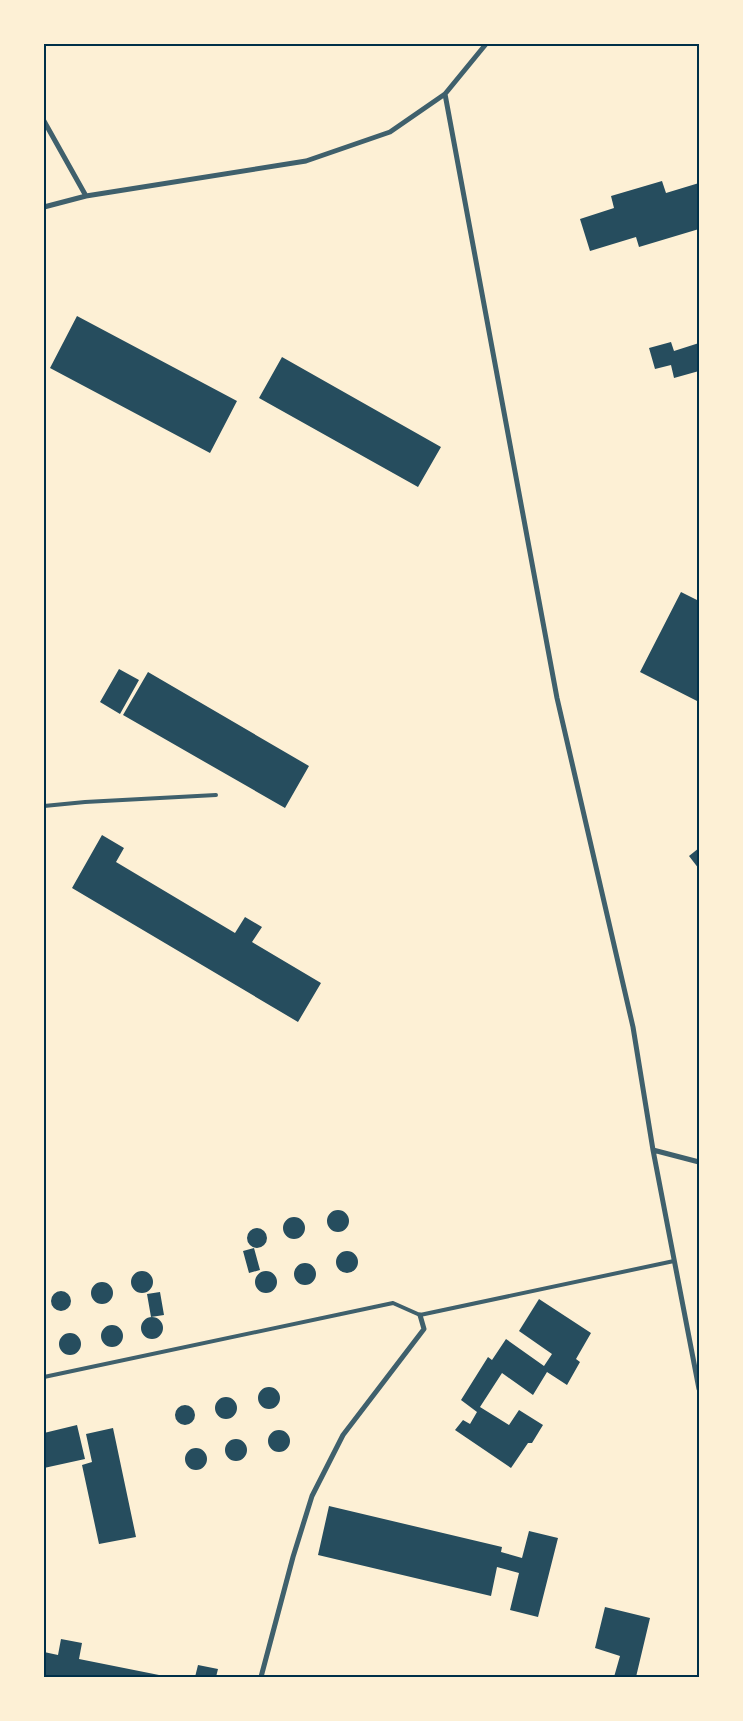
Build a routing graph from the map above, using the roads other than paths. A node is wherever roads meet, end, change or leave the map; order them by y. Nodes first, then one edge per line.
1 (486, 44) edge
2 (445, 94) junction
3 (44, 121) edge
4 (86, 196) junction
5 (44, 207) edge
6 (216, 795) dead end
7 (44, 806) edge
8 (653, 1150) junction
9 (699, 1162) edge
10 (674, 1261) junction
11 (420, 1315) junction
12 (44, 1377) edge
13 (699, 1389) edge
14 (261, 1677) edge

1 - 2 street
2 - 4 street
2 - 8 street
3 - 4 street
4 - 5 street
6 - 7 lane
8 - 9 street
8 - 10 street
10 - 11 lane
10 - 13 street
11 - 12 lane
11 - 14 street

